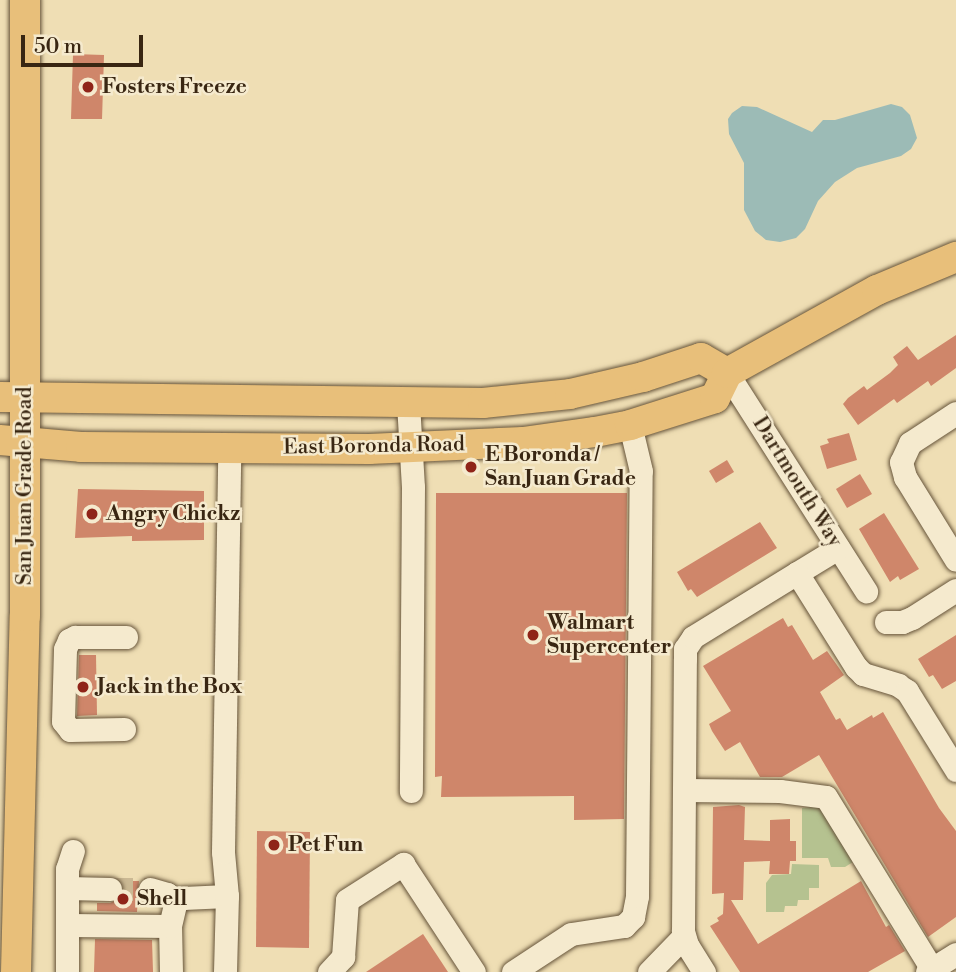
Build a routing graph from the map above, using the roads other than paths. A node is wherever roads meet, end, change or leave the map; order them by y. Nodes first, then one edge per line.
1 (25, 0) edge
2 (956, 257) edge
3 (727, 373) junction
4 (12, 397) edge
5 (408, 403) junction
6 (956, 413) edge
7 (630, 425) junction
8 (13, 441) edge
9 (229, 448) junction
10 (412, 448) junction
11 (838, 548) junction
12 (956, 560) edge
13 (797, 573) junction
14 (956, 590) edge
15 (866, 591) dead end
16 (886, 622) dead end
17 (126, 637) dead end
18 (124, 729) dead end
19 (956, 770) edge
20 (685, 790) junction
21 (411, 791) dead end
22 (73, 851) dead end
23 (67, 888) junction
24 (110, 888) tunnel mouth
25 (150, 889) tunnel mouth
26 (227, 896) junction
27 (176, 901) junction
28 (68, 925) junction
29 (170, 926) junction
30 (683, 937) junction
31 (956, 954) edge
32 (929, 971) edge
33 (16, 972) edge
34 (67, 972) edge
35 (171, 972) edge
36 (225, 972) edge
37 (329, 972) edge
38 (474, 972) edge
39 (513, 972) edge
40 (649, 972) edge
41 (704, 972) edge

1 - 4 main road, San Juan Grade Road
2 - 3 main road, East Boronda Road
3 - 5 main road, East Boronda Road
3 - 7 main road, East Boronda Road
3 - 11 street, Dartmouth Way
4 - 5 main road, East Boronda Road
4 - 8 main road, San Juan Grade Road
5 - 10 street
6 - 12 street
7 - 10 main road, East Boronda Road
7 - 39 street
8 - 9 main road, East Boronda Road
8 - 33 main road, San Juan Grade Road
9 - 10 main road, East Boronda Road
9 - 26 street
10 - 21 street
11 - 13 street
11 - 15 street, Dartmouth Way
13 - 19 street
13 - 20 street
14 - 16 street
17 - 18 street
20 - 30 street
20 - 32 street
22 - 23 street
23 - 24 street
23 - 28 street
25 - 27 street
26 - 27 street
26 - 36 street
27 - 29 street
28 - 29 street
28 - 34 street
29 - 35 street
30 - 40 street
30 - 41 street
31 - 32 street
37 - 38 street

